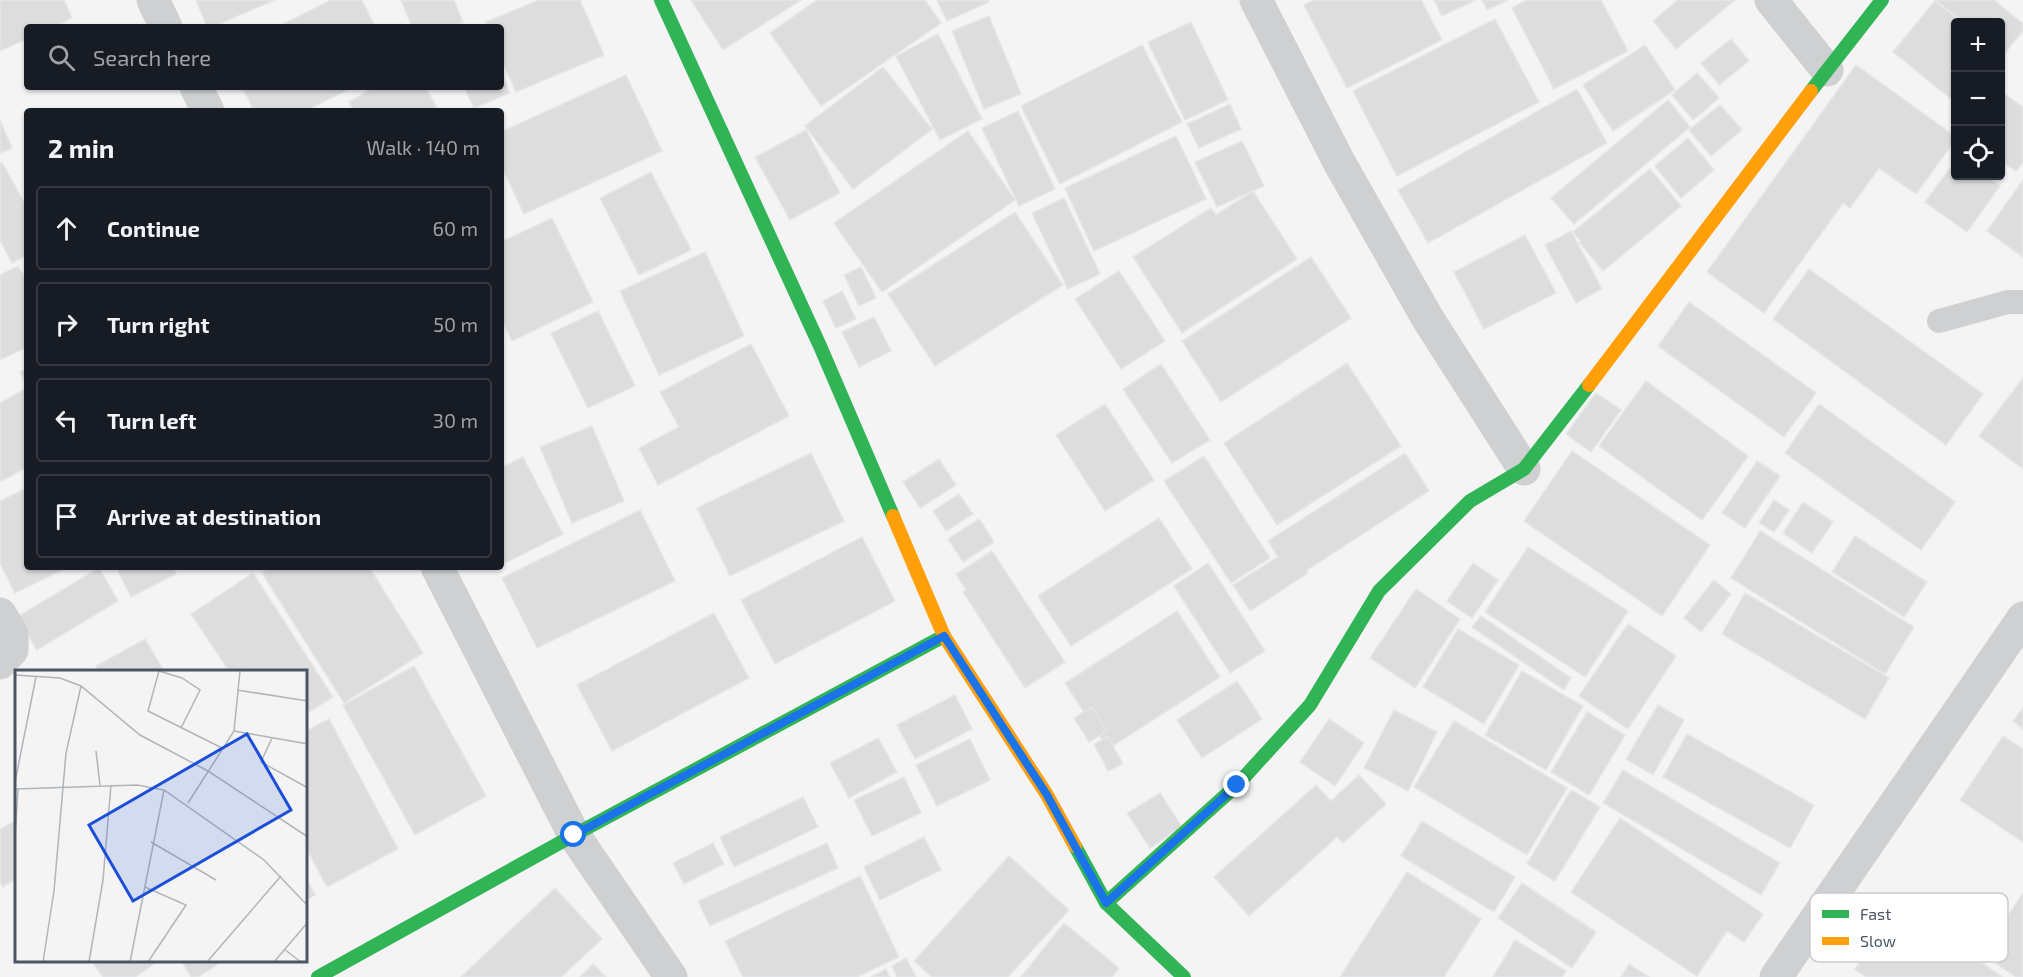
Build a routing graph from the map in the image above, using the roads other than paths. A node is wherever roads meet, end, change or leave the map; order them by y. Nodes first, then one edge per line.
1 (153, 0) edge
2 (660, 0) edge
3 (1256, 0) edge
4 (1771, 0) edge
5 (1882, 0) edge
6 (165, 24) edge
7 (1827, 70) junction
8 (198, 90) edge
9 (206, 108) edge
10 (2023, 302) edge
11 (1939, 321) dead end
12 (1524, 469) junction
13 (439, 570) edge
14 (0, 614) edge
15 (2023, 618) edge
16 (944, 636) junction
17 (0, 663) edge
18 (574, 835) junction
19 (1834, 893) edge
20 (1106, 903) junction
21 (1810, 928) edge
22 (318, 977) edge
23 (670, 977) edge
24 (1184, 977) edge
25 (1776, 977) edge

1 - 6 street
2 - 16 street
3 - 12 street
4 - 7 street
5 - 7 street
7 - 12 street
8 - 9 street
10 - 11 lane
12 - 20 street
13 - 18 street
14 - 17 street
15 - 19 street
16 - 18 street
16 - 20 street
18 - 22 street
18 - 23 street
20 - 24 street
21 - 25 street

